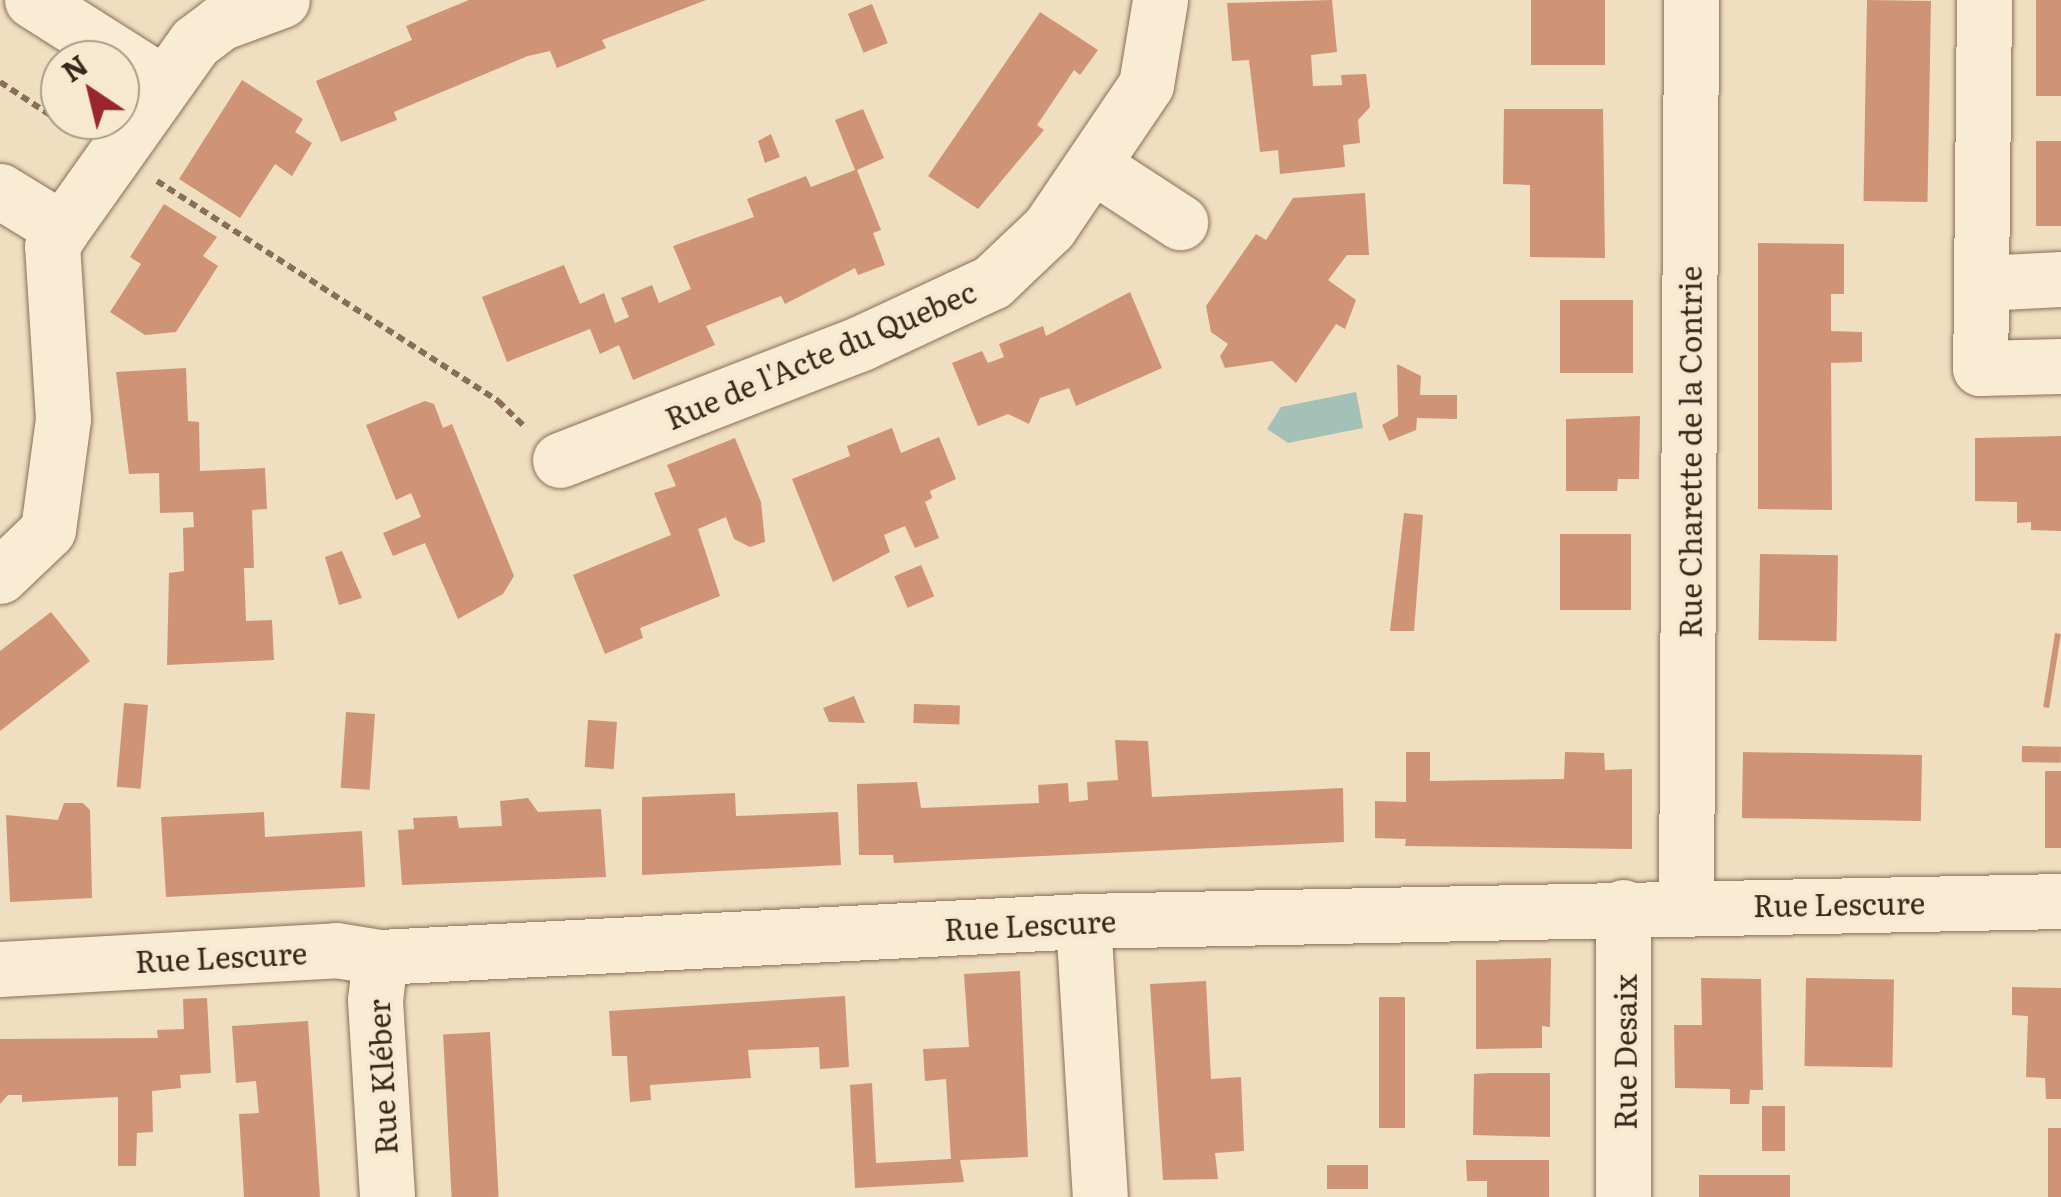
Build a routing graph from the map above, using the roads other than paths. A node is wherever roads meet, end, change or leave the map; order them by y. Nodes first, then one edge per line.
1 (32, 0) edge
2 (282, 0) edge
3 (1160, 0) edge
4 (1691, 0) edge
5 (1984, 0) edge
6 (179, 62) junction
7 (1094, 166) junction
8 (0, 191) edge
9 (1180, 222) dead end
10 (62, 230) junction
11 (2061, 279) edge
12 (1982, 283) junction
13 (2061, 366) edge
14 (560, 460) road end
15 (0, 576) edge
16 (2061, 901) edge
17 (1686, 904) junction
18 (1623, 908) junction
19 (1083, 921) junction
20 (380, 957) junction
21 (0, 969) edge
22 (387, 1197) edge
23 (1100, 1197) edge
24 (1622, 1197) edge

1 - 6 street
2 - 6 street
3 - 7 street, Rue de l'Acte du Quebec
4 - 17 street, Rue Charette de la Contrie
5 - 12 street
6 - 10 street
7 - 9 street
7 - 14 street, Rue de l'Acte du Quebec
8 - 10 street
10 - 15 street
11 - 12 street
12 - 13 street
16 - 17 street, Rue Lescure
17 - 18 street, Rue Lescure
18 - 19 street, Rue Lescure
18 - 24 street, Rue Desaix
19 - 20 street, Rue Lescure
19 - 23 street
20 - 21 street, Rue Lescure
20 - 22 street, Rue Kléber

